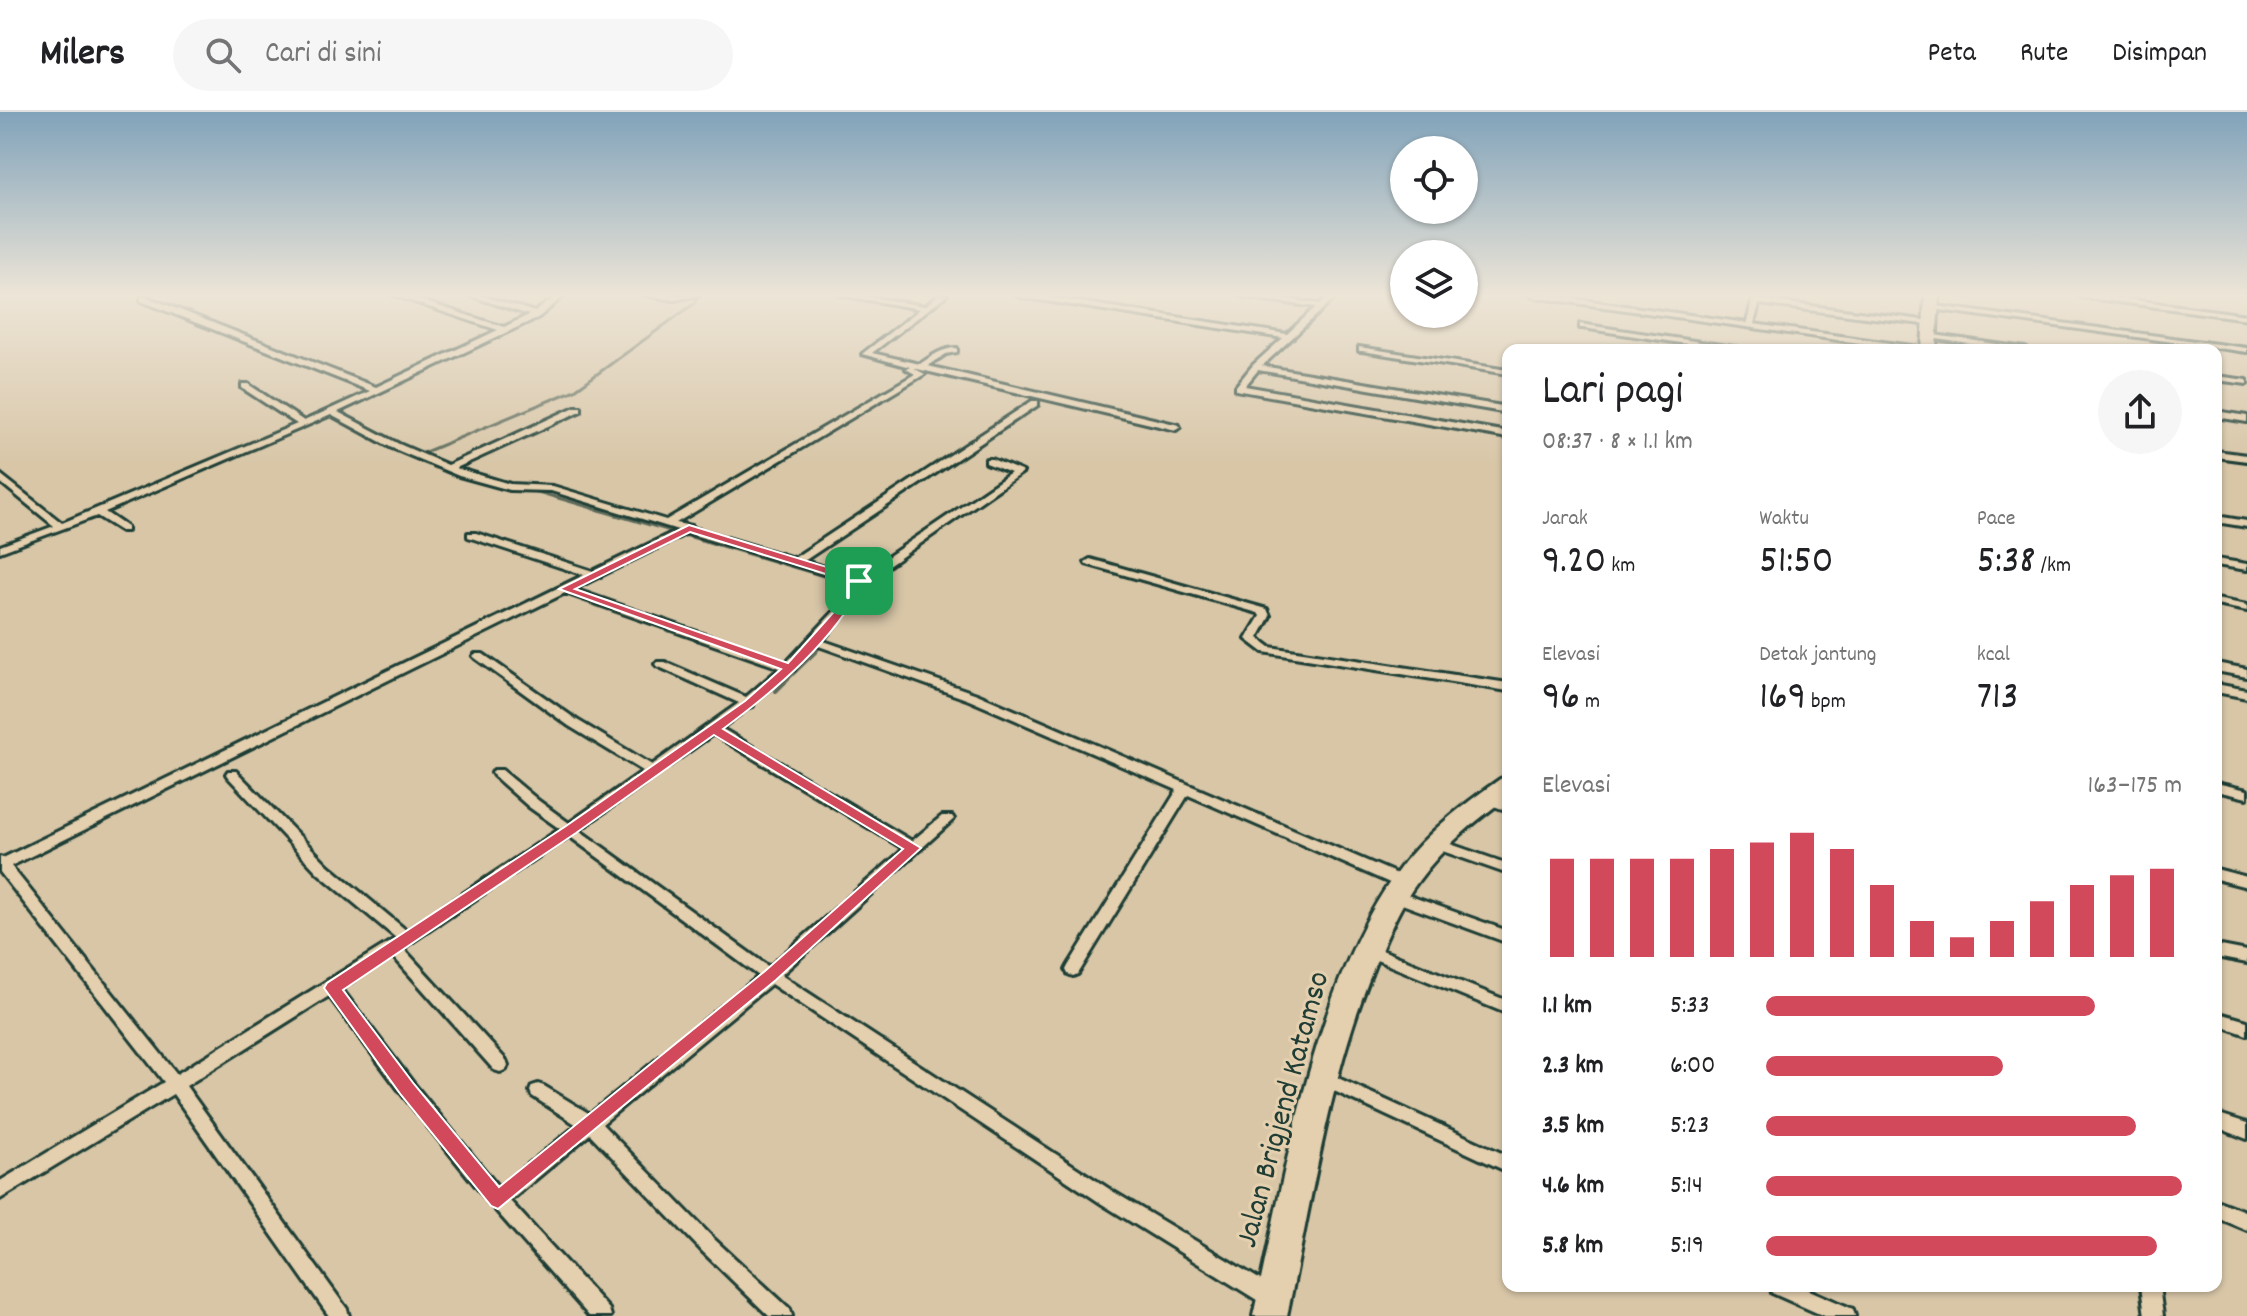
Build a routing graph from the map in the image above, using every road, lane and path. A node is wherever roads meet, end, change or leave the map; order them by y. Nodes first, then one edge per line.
1 (277, 351) edge
2 (462, 351) edge
3 (870, 351) edge
4 (948, 351) edge
5 (1273, 351) edge
6 (1376, 351) edge
7 (866, 354) junction
8 (922, 367) junction
9 (1256, 367) junction
10 (1502, 371) edge
11 (2222, 379) edge
12 (2247, 382) edge
13 (245, 386) dead end
14 (378, 391) junction
15 (1035, 403) dead end
16 (578, 409) dead end
17 (1502, 409) edge
18 (331, 412) junction
19 (2222, 415) edge
20 (2247, 419) edge
21 (304, 424) junction
22 (1176, 427) dead end
23 (1502, 434) edge
24 (2222, 455) edge
25 (2243, 458) edge
26 (989, 461) dead end
27 (449, 468) junction
28 (2247, 470) edge
29 (0, 477) edge
30 (98, 512) junction
31 (2222, 520) edge
32 (670, 522) junction
33 (2247, 524) edge
34 (61, 527) junction
35 (689, 528) junction
36 (124, 529) dead end
37 (472, 535) dead end
38 (0, 549) edge
39 (797, 561) junction
40 (1090, 562) dead end
41 (2222, 563) edge
42 (2247, 567) edge
43 (594, 575) junction
44 (859, 581) junction
45 (565, 589) junction
46 (2222, 603) edge
47 (2247, 608) edge
48 (821, 644) junction
49 (479, 656) dead end
50 (661, 664) dead end
51 (790, 668) junction
52 (2222, 668) edge
53 (2247, 673) edge
54 (1502, 686) edge
55 (2222, 689) edge
56 (2247, 694) edge
57 (749, 703) junction
58 (714, 729) junction
59 (652, 771) junction
60 (498, 773) dead end
61 (232, 774) dead end
62 (2222, 788) edge
63 (1184, 790) junction
64 (2247, 794) edge
65 (1501, 797) edge
66 (947, 819) dead end
67 (571, 830) junction
68 (1436, 844) junction
69 (913, 848) junction
70 (1, 864) edge
71 (1502, 867) edge
72 (2222, 876) edge
73 (2247, 882) edge
74 (1400, 889) junction
75 (1502, 934) edge
76 (401, 943) junction
77 (1367, 950) junction
78 (2222, 952) edge
79 (2247, 957) edge
80 (1073, 970) dead end
81 (770, 976) junction
82 (332, 988) junction
83 (1502, 1006) edge
84 (2222, 1020) edge
85 (2247, 1028) edge
86 (500, 1065) dead end
87 (1325, 1079) junction
88 (175, 1084) junction
89 (538, 1091) dead end
90 (2222, 1122) edge
91 (592, 1125) junction
92 (2247, 1131) edge
93 (1502, 1161) edge
94 (0, 1191) edge
95 (498, 1200) junction
96 (2222, 1211) edge
97 (2247, 1221) edge
98 (1792, 1292) edge
99 (2151, 1292) edge
100 (1272, 1308) edge
101 (340, 1316) edge
102 (602, 1316) edge
103 (783, 1316) edge
104 (1846, 1316) edge
105 (2154, 1316) edge

1 - 14 street
2 - 14 street
3 - 7 street
4 - 8 street
5 - 9 street
6 - 10 street
7 - 8 street
7 - 32 street
8 - 22 street
9 - 17 street
9 - 23 street
11 - 12 street
13 - 21 street
14 - 18 street
15 - 39 street
16 - 27 street
18 - 21 street
18 - 27 street
19 - 20 street
21 - 30 street
24 - 25 street
25 - 28 street
26 - 44 street
27 - 32 street
29 - 34 street
30 - 34 street
30 - 36 street
31 - 33 street
32 - 35 street
34 - 38 street
35 - 39 street
35 - 43 street
37 - 43 street
39 - 44 street
40 - 54 street
41 - 42 street
43 - 45 street
44 - 48 street
45 - 51 street
45 - 70 street
46 - 47 street
48 - 51 street
48 - 63 street
49 - 59 street
50 - 57 street
51 - 57 street
52 - 53 street
55 - 56 street
57 - 58 street
58 - 59 street
58 - 69 street
59 - 67 street
60 - 67 street
61 - 76 street
62 - 64 street
63 - 74 street
63 - 80 street
65 - 68 highway, Jalan Brigjend Katamso
66 - 69 street
67 - 76 street
67 - 81 street
68 - 71 street
68 - 74 highway, Jalan Brigjend Katamso
69 - 81 street
70 - 88 street
72 - 73 street
74 - 75 street
74 - 77 highway, Jalan Brigjend Katamso
76 - 82 street
76 - 86 street
77 - 83 street
77 - 87 highway, Jalan Brigjend Katamso
78 - 79 street
81 - 91 street
81 - 100 street
82 - 88 street
82 - 95 street
84 - 85 street
87 - 93 street
87 - 100 highway, Jalan Brigjend Katamso
88 - 94 street
88 - 101 street
89 - 91 street
90 - 92 street
91 - 95 street
91 - 103 street
95 - 102 street
96 - 97 street
98 - 104 street
99 - 105 street

